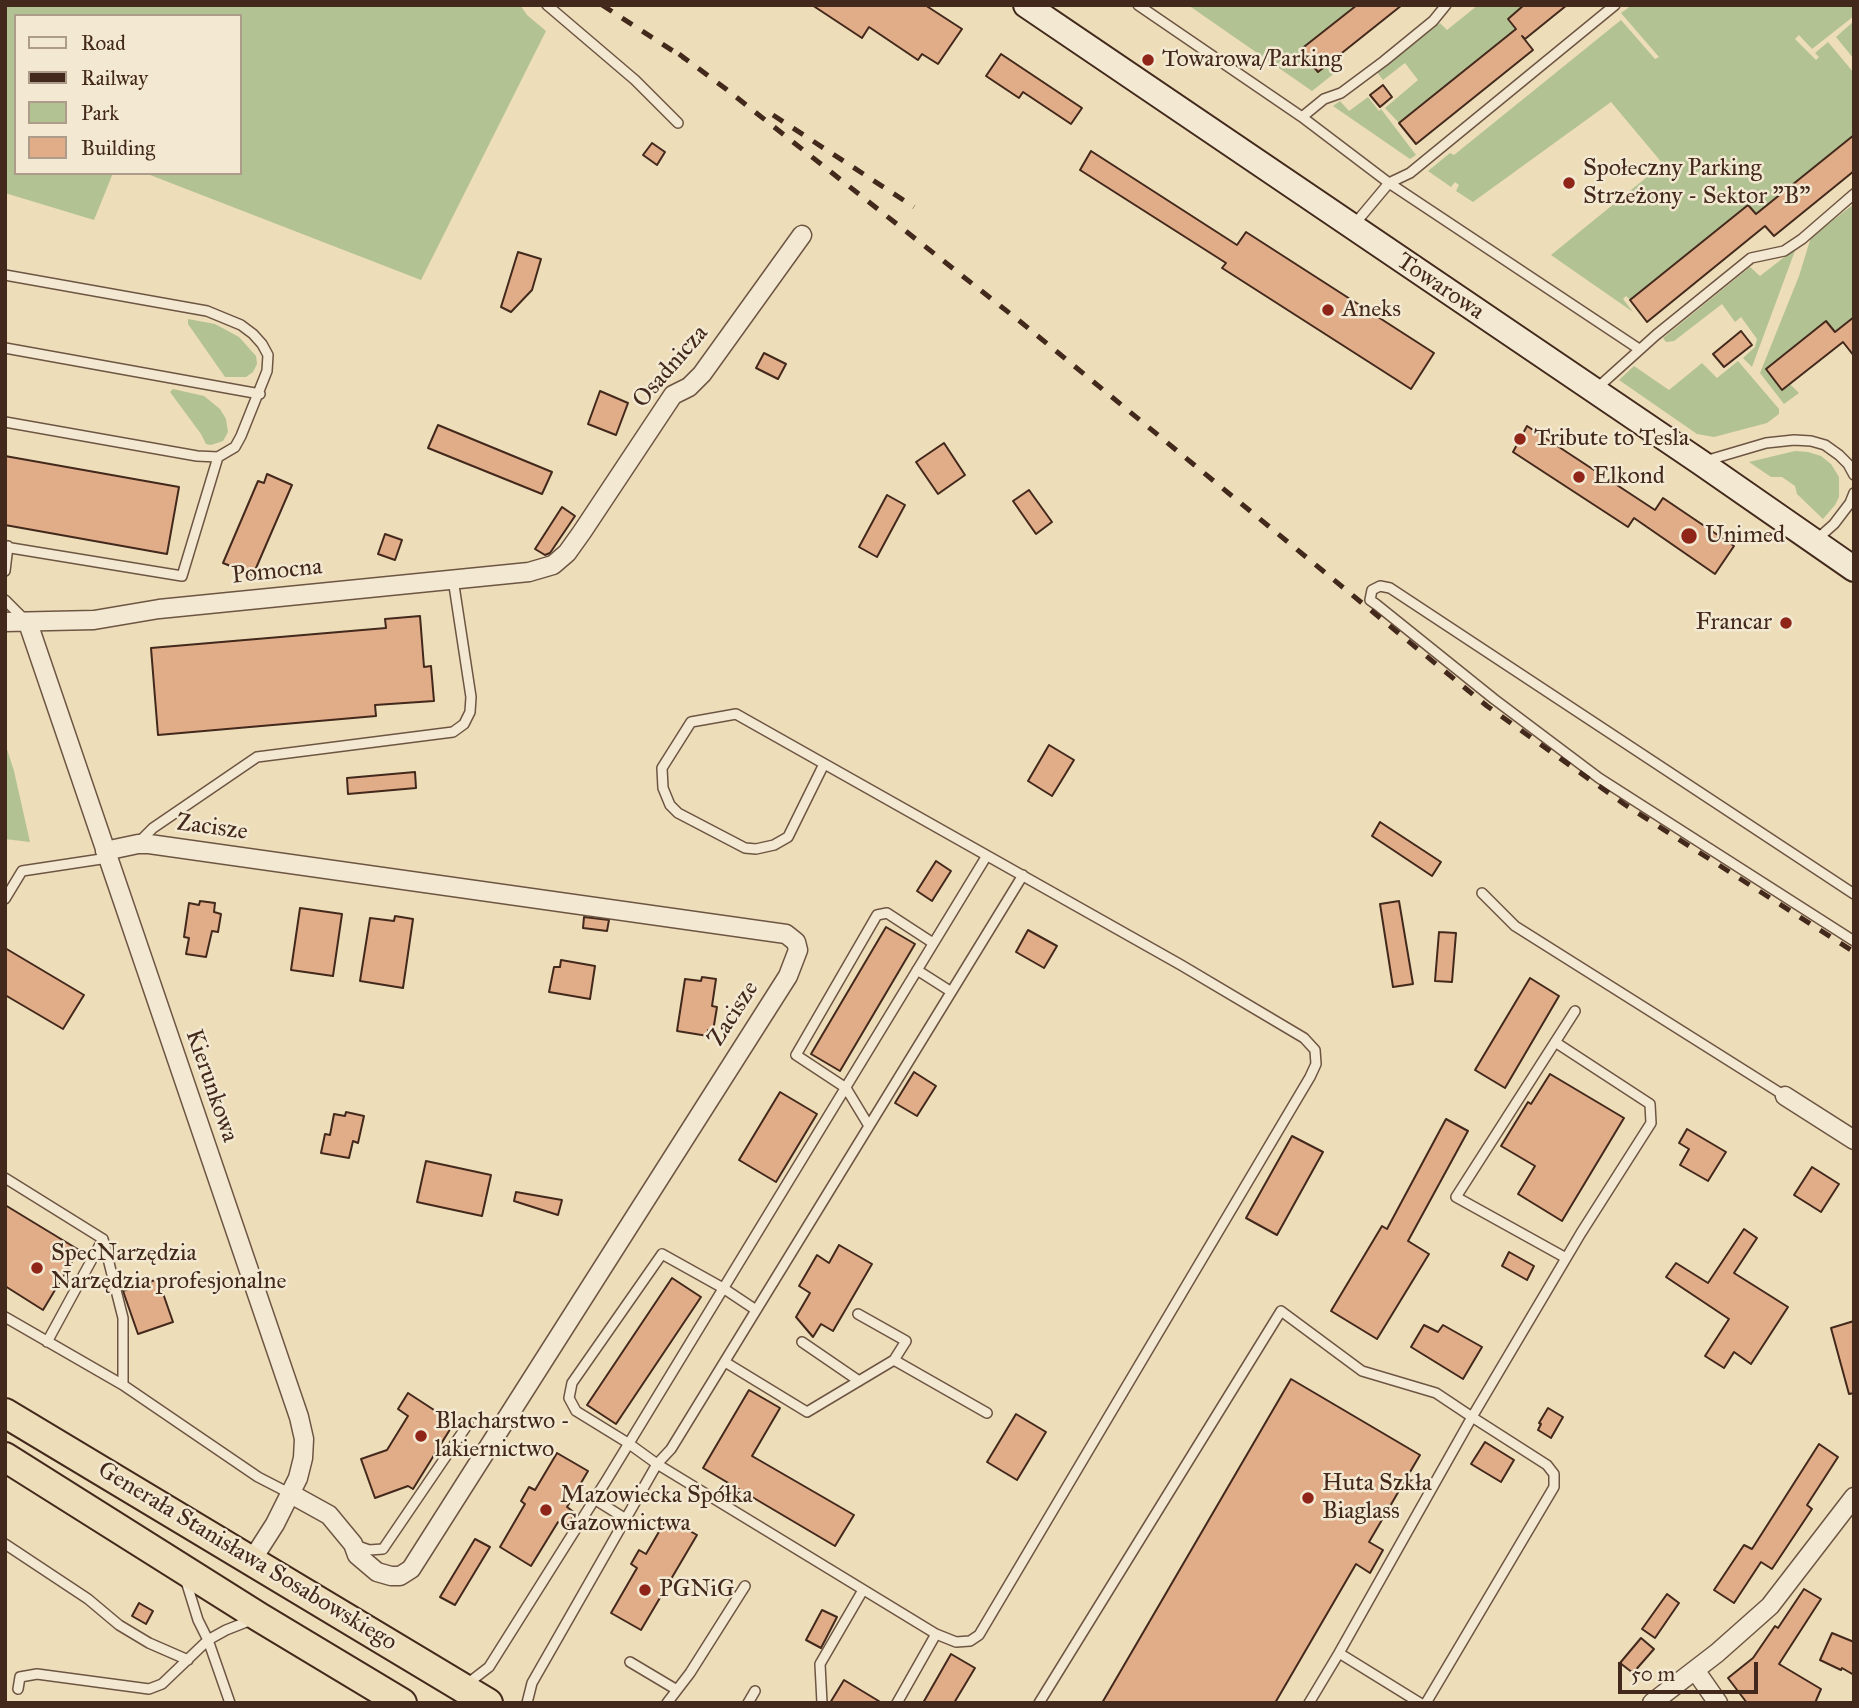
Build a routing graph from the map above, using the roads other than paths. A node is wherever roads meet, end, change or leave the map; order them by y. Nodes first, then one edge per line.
1 (547, 5) edge
2 (1026, 5) edge
3 (1138, 5) edge
4 (1446, 5) edge
5 (1615, 5) edge
6 (1302, 117) junction
7 (678, 123) dead end
8 (1389, 183) junction
9 (1854, 194) edge
10 (1352, 227) junction
11 (802, 235) dead end
12 (5, 275) edge
13 (5, 348) edge
14 (1639, 349) junction
15 (1595, 391) junction
16 (260, 394) junction
17 (5, 422) edge
18 (218, 457) junction
19 (1700, 462) junction
20 (1854, 475) edge
21 (1854, 493) edge
22 (1814, 541) junction
23 (7, 546) edge
24 (553, 565) joint
25 (1854, 569) edge
26 (5, 571) edge
27 (453, 579) junction
28 (5, 600) edge
29 (5, 622) edge
30 (28, 623) junction
31 (824, 764) junction
32 (138, 844) junction
33 (107, 854) junction
34 (986, 857) junction
35 (1023, 875) junction
36 (1482, 893) dead end
37 (1854, 894) edge
38 (5, 899) edge
39 (1854, 942) edge
40 (933, 943) junction
41 (917, 970) junction
42 (950, 991) junction
43 (1575, 1011) dead end
44 (1555, 1042) junction
45 (846, 1088) junction
46 (1784, 1096) joint
47 (869, 1126) junction
48 (1854, 1140) edge
49 (5, 1178) edge
50 (103, 1239) junction
51 (1566, 1258) junction
52 (723, 1288) junction
53 (757, 1310) junction
54 (858, 1314) dead end
55 (5, 1317) edge
56 (47, 1342) junction
57 (802, 1342) dead end
58 (894, 1360) junction
59 (725, 1362) junction
60 (859, 1381) junction
61 (123, 1385) junction
62 (5, 1413) edge
63 (987, 1413) dead end
64 (1472, 1417) junction
65 (468, 1424) dead end
66 (628, 1443) junction
67 (5, 1457) edge
68 (80, 1457) junction
69 (657, 1464) junction
70 (57, 1489) junction
71 (291, 1494) junction
72 (1854, 1497) edge
73 (594, 1499) junction
74 (626, 1519) junction
75 (5, 1544) edge
76 (353, 1544) junction
77 (252, 1560) junction
78 (183, 1570) junction
79 (745, 1586) dead end
80 (863, 1590) junction
81 (259, 1618) junction
82 (936, 1634) junction
83 (208, 1640) junction
84 (1339, 1653) junction
85 (188, 1660) junction
86 (630, 1662) dead end
87 (1695, 1670) junction
88 (463, 1688) junction
89 (18, 1689) dead end
90 (677, 1690) junction
91 (755, 1691) dead end
92 (229, 1701) edge
93 (396, 1701) edge
94 (488, 1703) edge
95 (527, 1703) edge
96 (667, 1703) edge
97 (748, 1703) edge
98 (822, 1703) edge
99 (897, 1703) edge
100 (1039, 1703) edge
101 (1309, 1703) edge
102 (1420, 1703) edge
103 (1426, 1703) edge
104 (1653, 1703) edge
105 (1718, 1703) edge

1 - 7 lane
2 - 10 main road, Towarowa
3 - 6 lane
4 - 6 lane
5 - 8 lane
6 - 8 lane
8 - 10 lane
8 - 14 lane
9 - 14 lane
10 - 15 main road, Towarowa
11 - 24 street, Osadnicza
12 - 16 lane
13 - 16 lane
14 - 15 lane
15 - 19 main road, Towarowa
16 - 18 lane
17 - 18 lane
18 - 23 lane
19 - 20 lane
19 - 22 main road, Towarowa
21 - 22 lane
22 - 25 main road, Towarowa
23 - 26 lane
24 - 27 street, Pomocna
27 - 30 street, Pomocna
27 - 32 lane
28 - 30 lane
29 - 30 street, Pomocna
30 - 33 street, Kierunkowa
31 - 31 lane
31 - 34 lane
32 - 33 street, Zacisze
32 - 76 street, Zacisze
33 - 38 lane
33 - 71 street, Kierunkowa
34 - 35 lane
34 - 40 lane
35 - 42 lane
35 - 82 lane
36 - 46 lane
37 - 39 lane
40 - 41 lane
40 - 45 lane
41 - 42 lane
41 - 45 lane
42 - 47 lane
43 - 44 lane
44 - 51 lane
44 - 51 lane
45 - 47 lane
45 - 52 lane
46 - 48 street
47 - 53 lane
49 - 50 lane
50 - 56 lane
50 - 61 lane
51 - 64 lane
52 - 53 lane
52 - 66 lane
52 - 66 lane
53 - 59 lane
54 - 58 lane
55 - 56 lane
56 - 61 lane
57 - 60 lane
58 - 60 lane
58 - 63 lane
59 - 60 lane
59 - 69 lane
61 - 71 lane
62 - 68 highway, Generała Stanisława Sosabowskiego
64 - 84 lane
64 - 100 lane
64 - 103 lane
65 - 76 lane
66 - 69 lane
66 - 73 lane
67 - 70 highway, Generała Stanisława Sosabowskiego
68 - 70 highway
68 - 77 highway, Generała Stanisława Sosabowskiego
69 - 74 lane
69 - 80 lane
70 - 78 highway, Generała Stanisława Sosabowskiego
71 - 76 street, Zacisze
71 - 77 street, Kierunkowa
72 - 87 street
73 - 74 lane
73 - 88 lane
74 - 95 lane
75 - 85 lane
77 - 88 highway, Generała Stanisława Sosabowskiego
78 - 81 highway, Generała Stanisława Sosabowskiego
78 - 83 lane
79 - 90 lane
80 - 82 lane
80 - 98 lane
81 - 83 lane
81 - 93 highway, Generała Stanisława Sosabowskiego
82 - 99 lane
83 - 85 lane
83 - 92 lane
84 - 101 lane
84 - 102 lane
85 - 89 lane
86 - 90 lane
87 - 104 street
87 - 105 street
88 - 94 highway, Generała Stanisława Sosabowskiego
90 - 96 lane
91 - 97 lane

